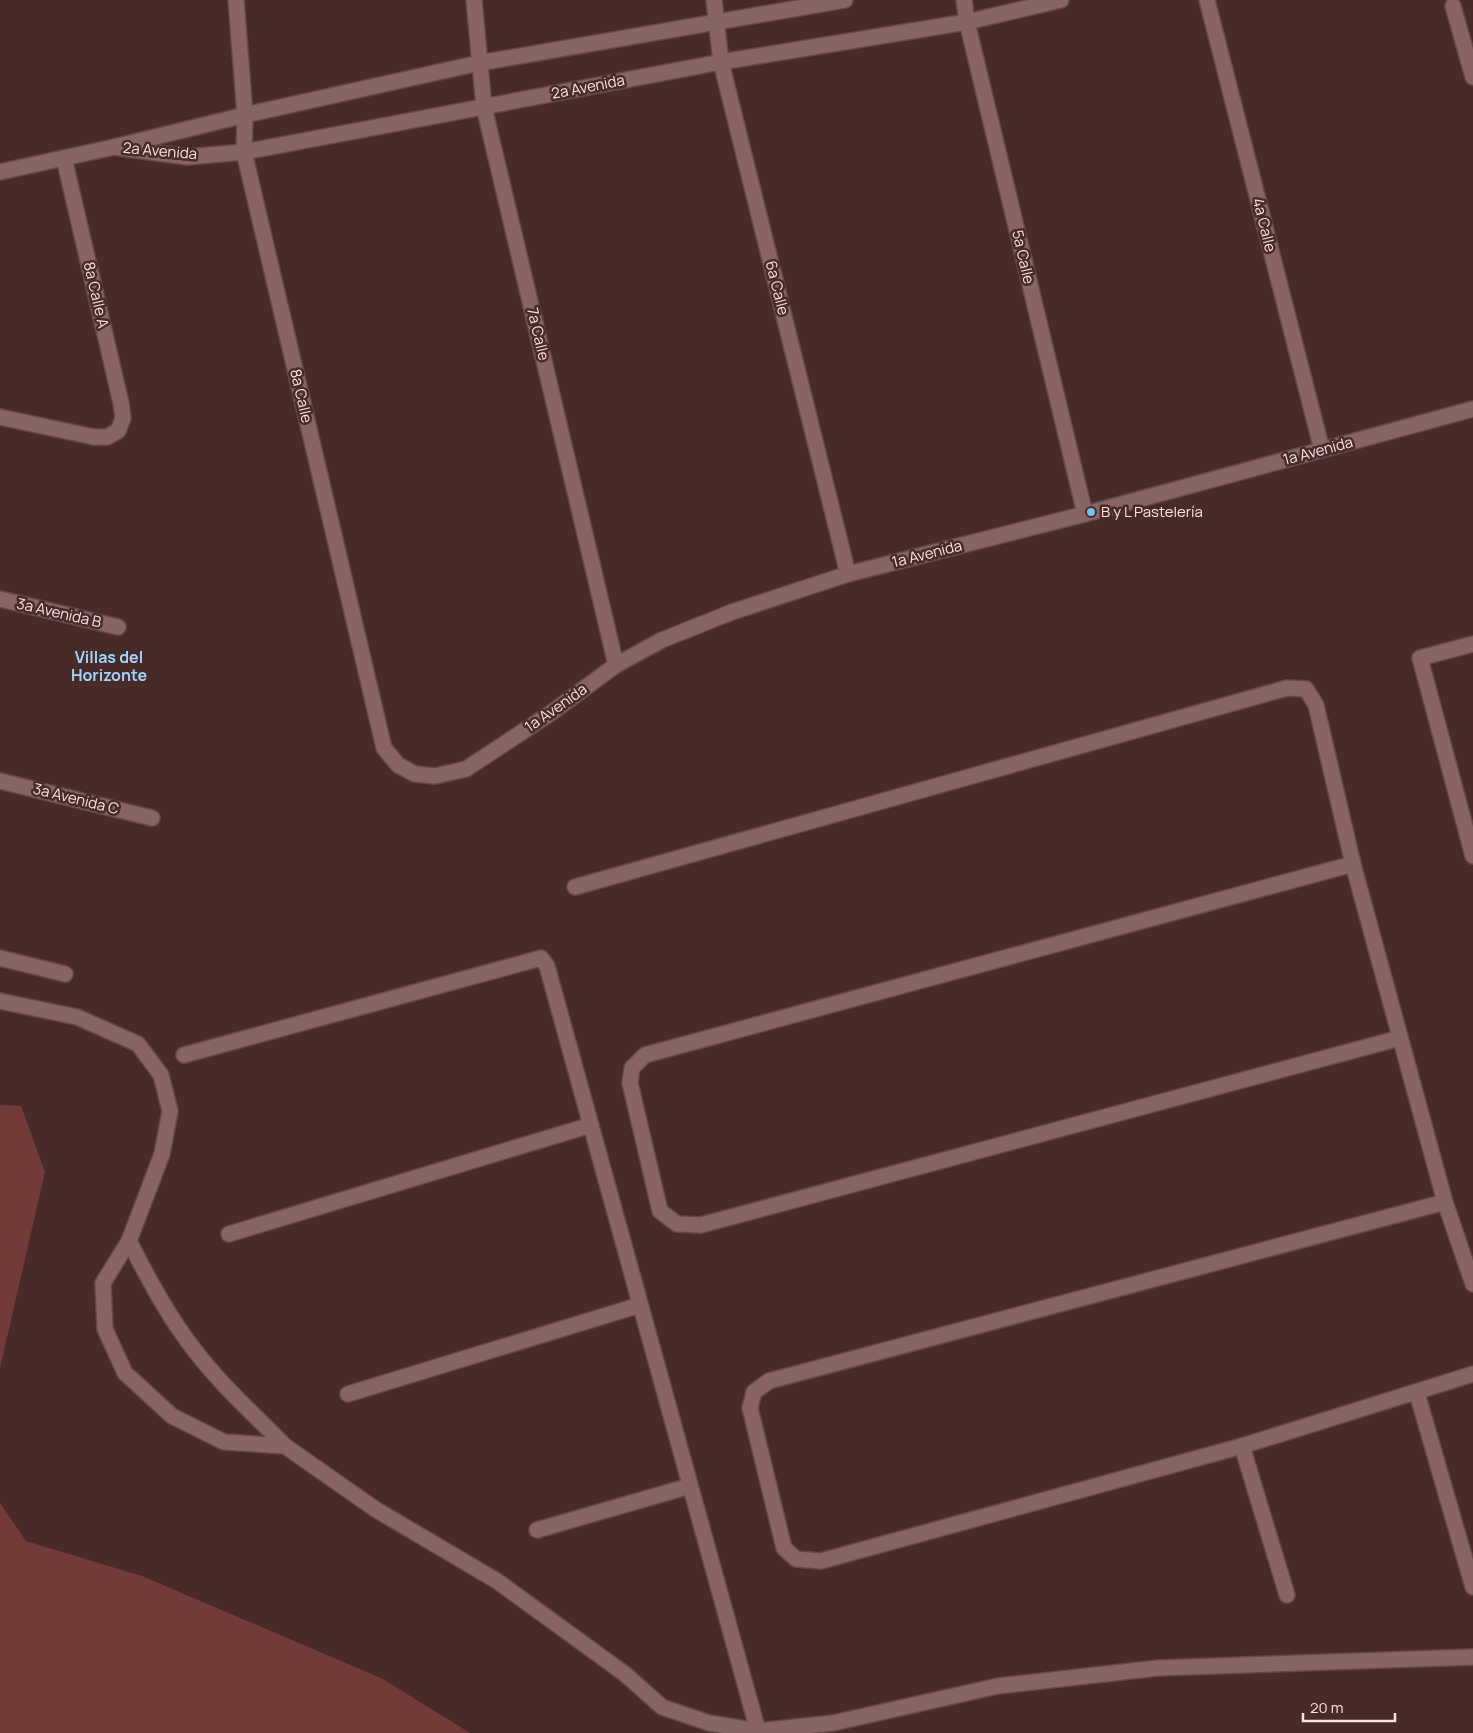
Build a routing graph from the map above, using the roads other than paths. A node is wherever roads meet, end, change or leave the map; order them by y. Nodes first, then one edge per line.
1 (236, 0) edge
2 (474, 0) edge
3 (714, 0) edge
4 (845, 0) edge
5 (964, 0) edge
6 (1061, 0) edge
7 (1207, 0) edge
8 (1453, 6) dead end
9 (716, 21) junction
10 (967, 22) junction
11 (721, 62) junction
12 (479, 64) junction
13 (1473, 77) edge
14 (484, 107) junction
15 (245, 115) junction
16 (114, 147) junction
17 (244, 152) junction
18 (64, 158) junction
19 (0, 171) edge
20 (1473, 409) edge
21 (0, 417) edge
22 (1322, 450) junction
23 (1085, 514) junction
24 (848, 574) junction
25 (0, 599) edge
26 (118, 627) dead end
27 (1473, 644) edge
28 (616, 665) junction
29 (415, 774) joint
30 (0, 781) edge
31 (152, 818) dead end
32 (1469, 827) edge
33 (1473, 856) edge
34 (1353, 864) junction
35 (575, 887) dead end
36 (0, 958) edge
37 (65, 974) dead end
38 (0, 1001) edge
39 (1400, 1038) junction
40 (184, 1055) dead end
41 (591, 1125) junction
42 (1445, 1202) junction
43 (229, 1234) dead end
44 (129, 1242) junction
45 (1473, 1284) edge
46 (640, 1305) junction
47 (1473, 1374) edge
48 (1417, 1393) junction
49 (348, 1394) dead end
50 (285, 1446) junction
51 (1242, 1446) junction
52 (690, 1486) junction
53 (538, 1530) dead end
54 (1473, 1587) edge
55 (1287, 1595) dead end
56 (1473, 1657) edge
57 (758, 1731) junction

1 - 15 street, 8a Calle
2 - 12 street, 7a Calle
3 - 9 street, 6a Calle
4 - 9 street, 2a Avenida
5 - 10 street, 5a Calle
6 - 10 street, 2a Avenida
7 - 22 street, 4a Calle
8 - 13 street
9 - 11 street, 6a Calle
9 - 12 street, 2a Avenida
10 - 11 street, 2a Avenida
10 - 23 street, 5a Calle
11 - 14 street, 2a Avenida
11 - 24 street, 6a Calle
12 - 14 street, 7a Calle
12 - 15 street, 2a Avenida
14 - 17 street, 2a Avenida
14 - 28 street, 7a Calle
15 - 16 street, 2a Avenida
15 - 17 street, 8a Calle
16 - 17 street, 2a Avenida
16 - 18 street, 2a Avenida
17 - 29 street, 8a Calle
18 - 19 street, 2a Avenida
18 - 21 street, 8a Calle A
20 - 22 street, 1a Avenida
22 - 23 street, 1a Avenida
23 - 24 street, 1a Avenida
24 - 28 street, 1a Avenida
25 - 26 street, 3a Avenida B
27 - 32 street
28 - 29 street, 1a Avenida
30 - 31 street, 3a Avenida C
32 - 33 street
34 - 35 street
34 - 39 street
34 - 39 street
36 - 37 street
38 - 44 street
39 - 42 street
40 - 41 street
41 - 43 street
41 - 46 street
42 - 45 street
42 - 51 street
44 - 50 street
44 - 50 street
46 - 49 street
46 - 52 street
47 - 48 street
48 - 51 street
48 - 54 street
50 - 57 street
51 - 55 street
52 - 53 street
52 - 57 street
56 - 57 street

